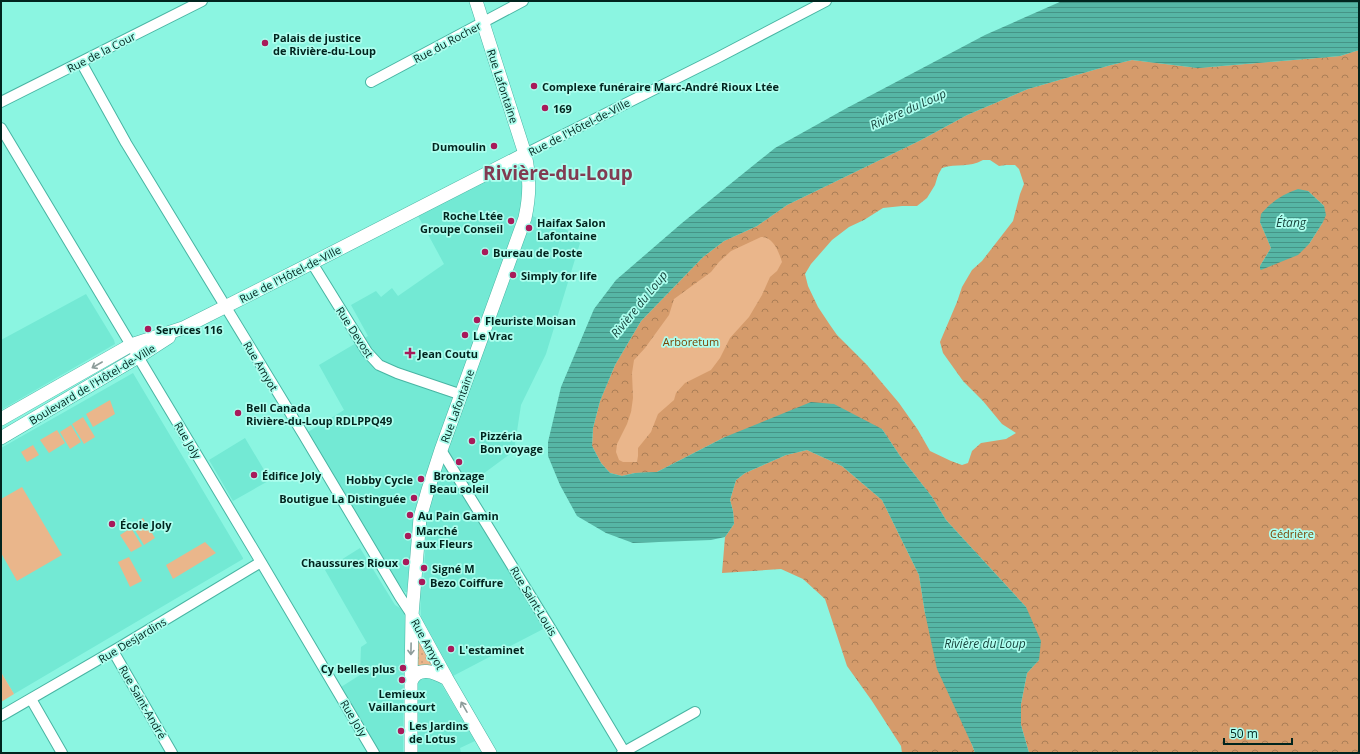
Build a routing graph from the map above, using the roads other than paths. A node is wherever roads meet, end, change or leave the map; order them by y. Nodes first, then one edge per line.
1 (202, 1) edge
2 (476, 1) edge
3 (523, 1) edge
4 (826, 1) edge
5 (483, 22) junction
6 (81, 62) junction
7 (371, 82) dead end
8 (1, 102) edge
9 (1, 128) edge
10 (525, 154) junction
11 (312, 264) junction
12 (226, 307) junction
13 (183, 328) junction
14 (131, 345) junction
15 (138, 357) junction
16 (462, 394) junction
17 (1, 419) edge
18 (1, 438) edge
19 (441, 450) junction
20 (261, 562) junction
21 (412, 615) junction
22 (113, 651) junction
23 (447, 679) junction
24 (411, 682) junction
25 (31, 699) junction
26 (695, 712) dead end
27 (1, 716) edge
28 (62, 753) edge
29 (172, 753) edge
30 (374, 753) edge
31 (411, 753) edge
32 (490, 753) edge
33 (624, 753) edge

1 - 6 street, Rue de la Cour
2 - 5 main road, Rue Lafontaine
3 - 5 street, Rue du Rocher
4 - 10 street, Rue de l'Hôtel-de-Ville
5 - 7 street, Rue du Rocher
5 - 10 main road, Rue Lafontaine
6 - 8 street, Rue de la Cour
6 - 12 street, Rue Amyot
9 - 14 street, Rue Joly
10 - 11 main road, Rue de l'Hôtel-de-Ville
10 - 16 main road, Rue Lafontaine
11 - 12 main road, Rue de l'Hôtel-de-Ville
11 - 16 street, Rue Devost
12 - 13 main road, Boulevard de l'Hôtel-de-Ville
12 - 21 street, Rue Amyot
13 - 14 main road, Boulevard de l'Hôtel-de-Ville
13 - 15 main road, Boulevard de l'Hôtel-de-Ville
14 - 15 street, Rue Joly
14 -> 17 main road, Boulevard de l'Hôtel-de-Ville
15 - 18 main road, Boulevard de l'Hôtel-de-Ville
15 - 20 street, Rue Joly
16 - 19 main road, Rue Lafontaine
19 - 21 main road, Rue Lafontaine
19 - 33 street, Rue Saint-Louis
20 - 22 street, Rue Desjardins
20 - 30 street, Rue Joly
21 - 23 main road, Rue Amyot
21 -> 24 main road, Rue Lafontaine
22 - 25 street, Rue Desjardins
22 - 29 street, Rue Saint-André
23 - 24 main road
32 -> 23 main road, Rue Amyot
24 - 31 main road, Rue Lafontaine
25 - 27 street, Rue Desjardins
25 - 28 street
26 - 33 street

